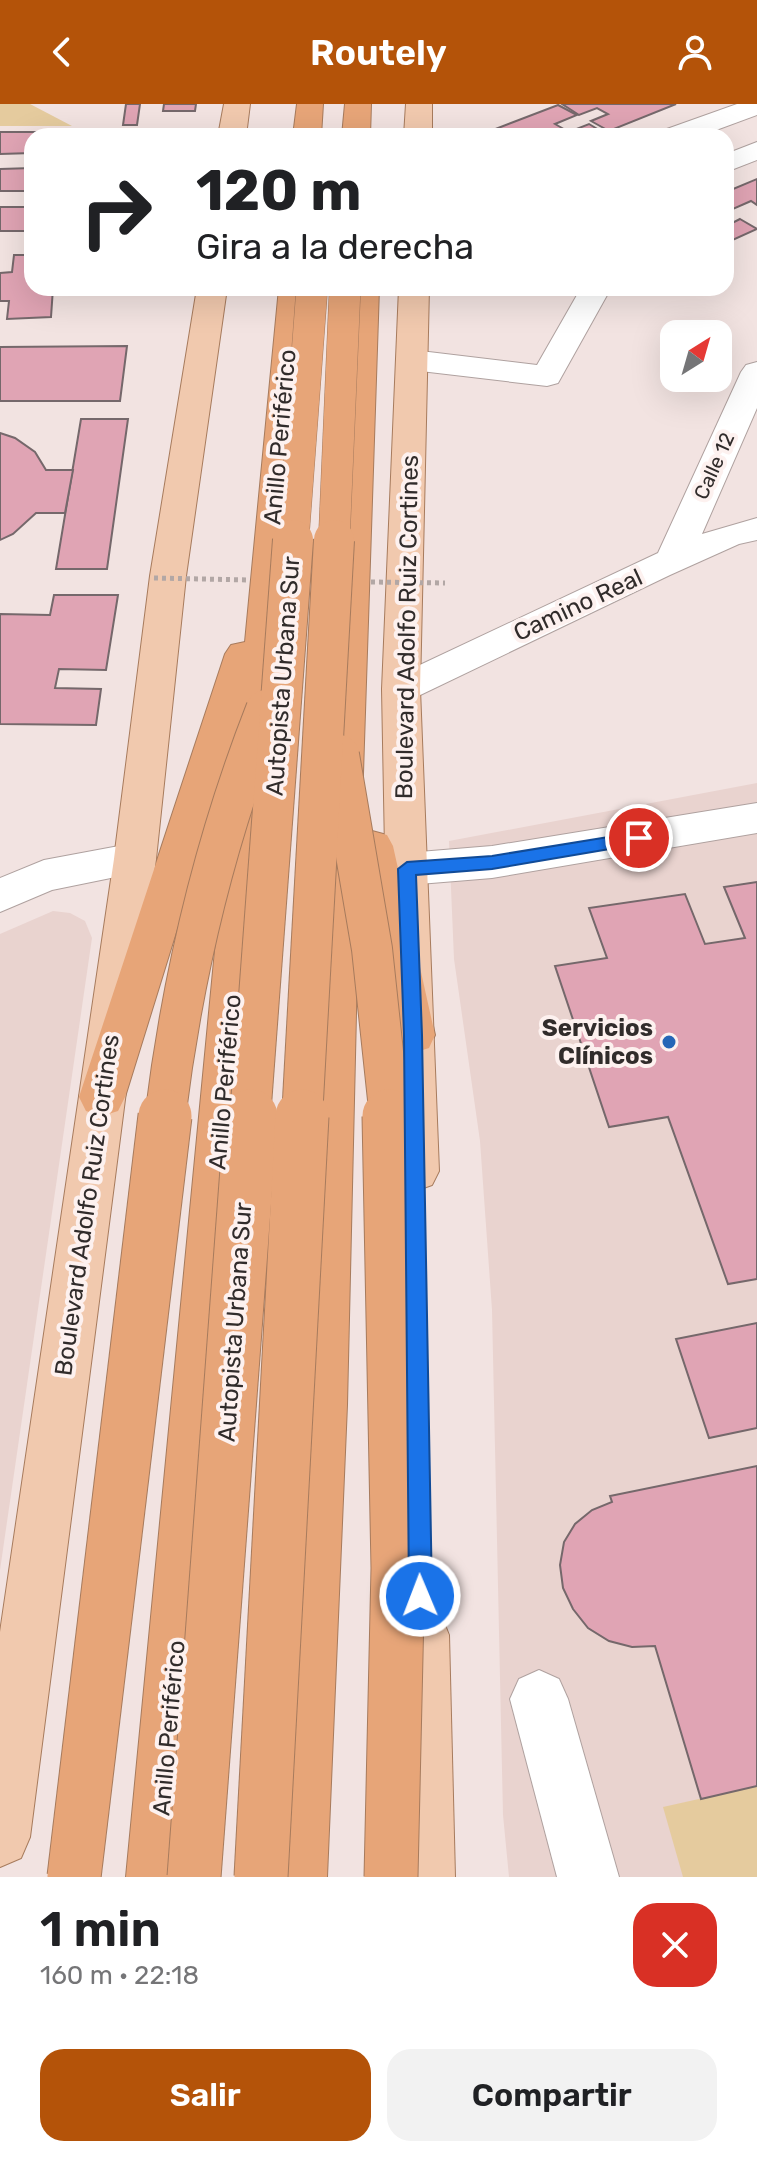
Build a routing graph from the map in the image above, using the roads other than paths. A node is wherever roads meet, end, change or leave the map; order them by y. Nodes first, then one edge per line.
1 (237, 104) edge
2 (310, 104) edge
3 (327, 104) edge
4 (358, 104) edge
5 (373, 104) edge
6 (419, 104) edge
7 (757, 106) edge
8 (233, 128) edge
9 (308, 128) edge
10 (326, 128) edge
11 (356, 128) edge
12 (372, 128) edge
13 (418, 128) edge
14 (696, 128) edge
15 (757, 150) edge
16 (734, 160) edge
17 (211, 296) edge
18 (293, 296) edge
19 (312, 296) edge
20 (344, 296) edge
21 (364, 296) edge
22 (414, 296) edge
23 (592, 296) edge
24 (412, 360) junction
25 (757, 372) edge
26 (757, 529) edge
27 (672, 561) junction
28 (268, 579) junction
29 (305, 672) junction
30 (401, 689) junction
31 (346, 724) junction
32 (757, 818) edge
33 (135, 859) junction
34 (0, 865) edge
35 (407, 869) junction
36 (44, 876) junction
37 (0, 896) edge
38 (413, 1035) junction
39 (102, 1097) junction
40 (539, 1699) dead end
41 (0, 1837) edge
42 (74, 1877) edge
43 (157, 1877) edge
44 (194, 1877) edge
45 (261, 1877) edge
46 (296, 1877) edge
47 (391, 1877) edge
48 (424, 1877) edge
49 (588, 1877) edge

1 - 8 main road
2 - 9 highway
3 - 10 highway
4 - 11 highway
5 - 12 highway
6 - 13 main road
7 - 14 street
15 - 16 street
17 - 33 main road, Boulevard Adolfo Ruiz Cortines
18 - 28 highway, Anillo Periférico
19 - 29 highway, Autopista Urbana Sur, bridge
20 - 29 highway, Autopista Urbana Sur, bridge
21 - 31 highway
22 - 24 main road, Boulevard Adolfo Ruiz Cortines
23 - 24 street
24 - 30 main road, Boulevard Adolfo Ruiz Cortines
25 - 27 street, Calle 12
26 - 27 street, Camino Real
27 - 30 street, Camino Real
28 - 39 highway
28 - 43 highway, Anillo Periférico
29 - 42 highway, bridge
29 - 44 highway, Autopista Urbana Sur, bridge
29 - 45 highway, Autopista Urbana Sur, bridge
29 - 47 highway, bridge
30 - 35 main road, Boulevard Adolfo Ruiz Cortines
31 - 38 highway
31 - 46 highway
32 - 35 street
33 - 36 street
33 - 39 main road, Boulevard Adolfo Ruiz Cortines
34 - 36 street
35 - 38 main road, Boulevard Adolfo Ruiz Cortines
36 - 37 street
38 - 48 main road, Boulevard Adolfo Ruiz Cortines
39 - 41 main road, Boulevard Adolfo Ruiz Cortines
40 - 49 street

